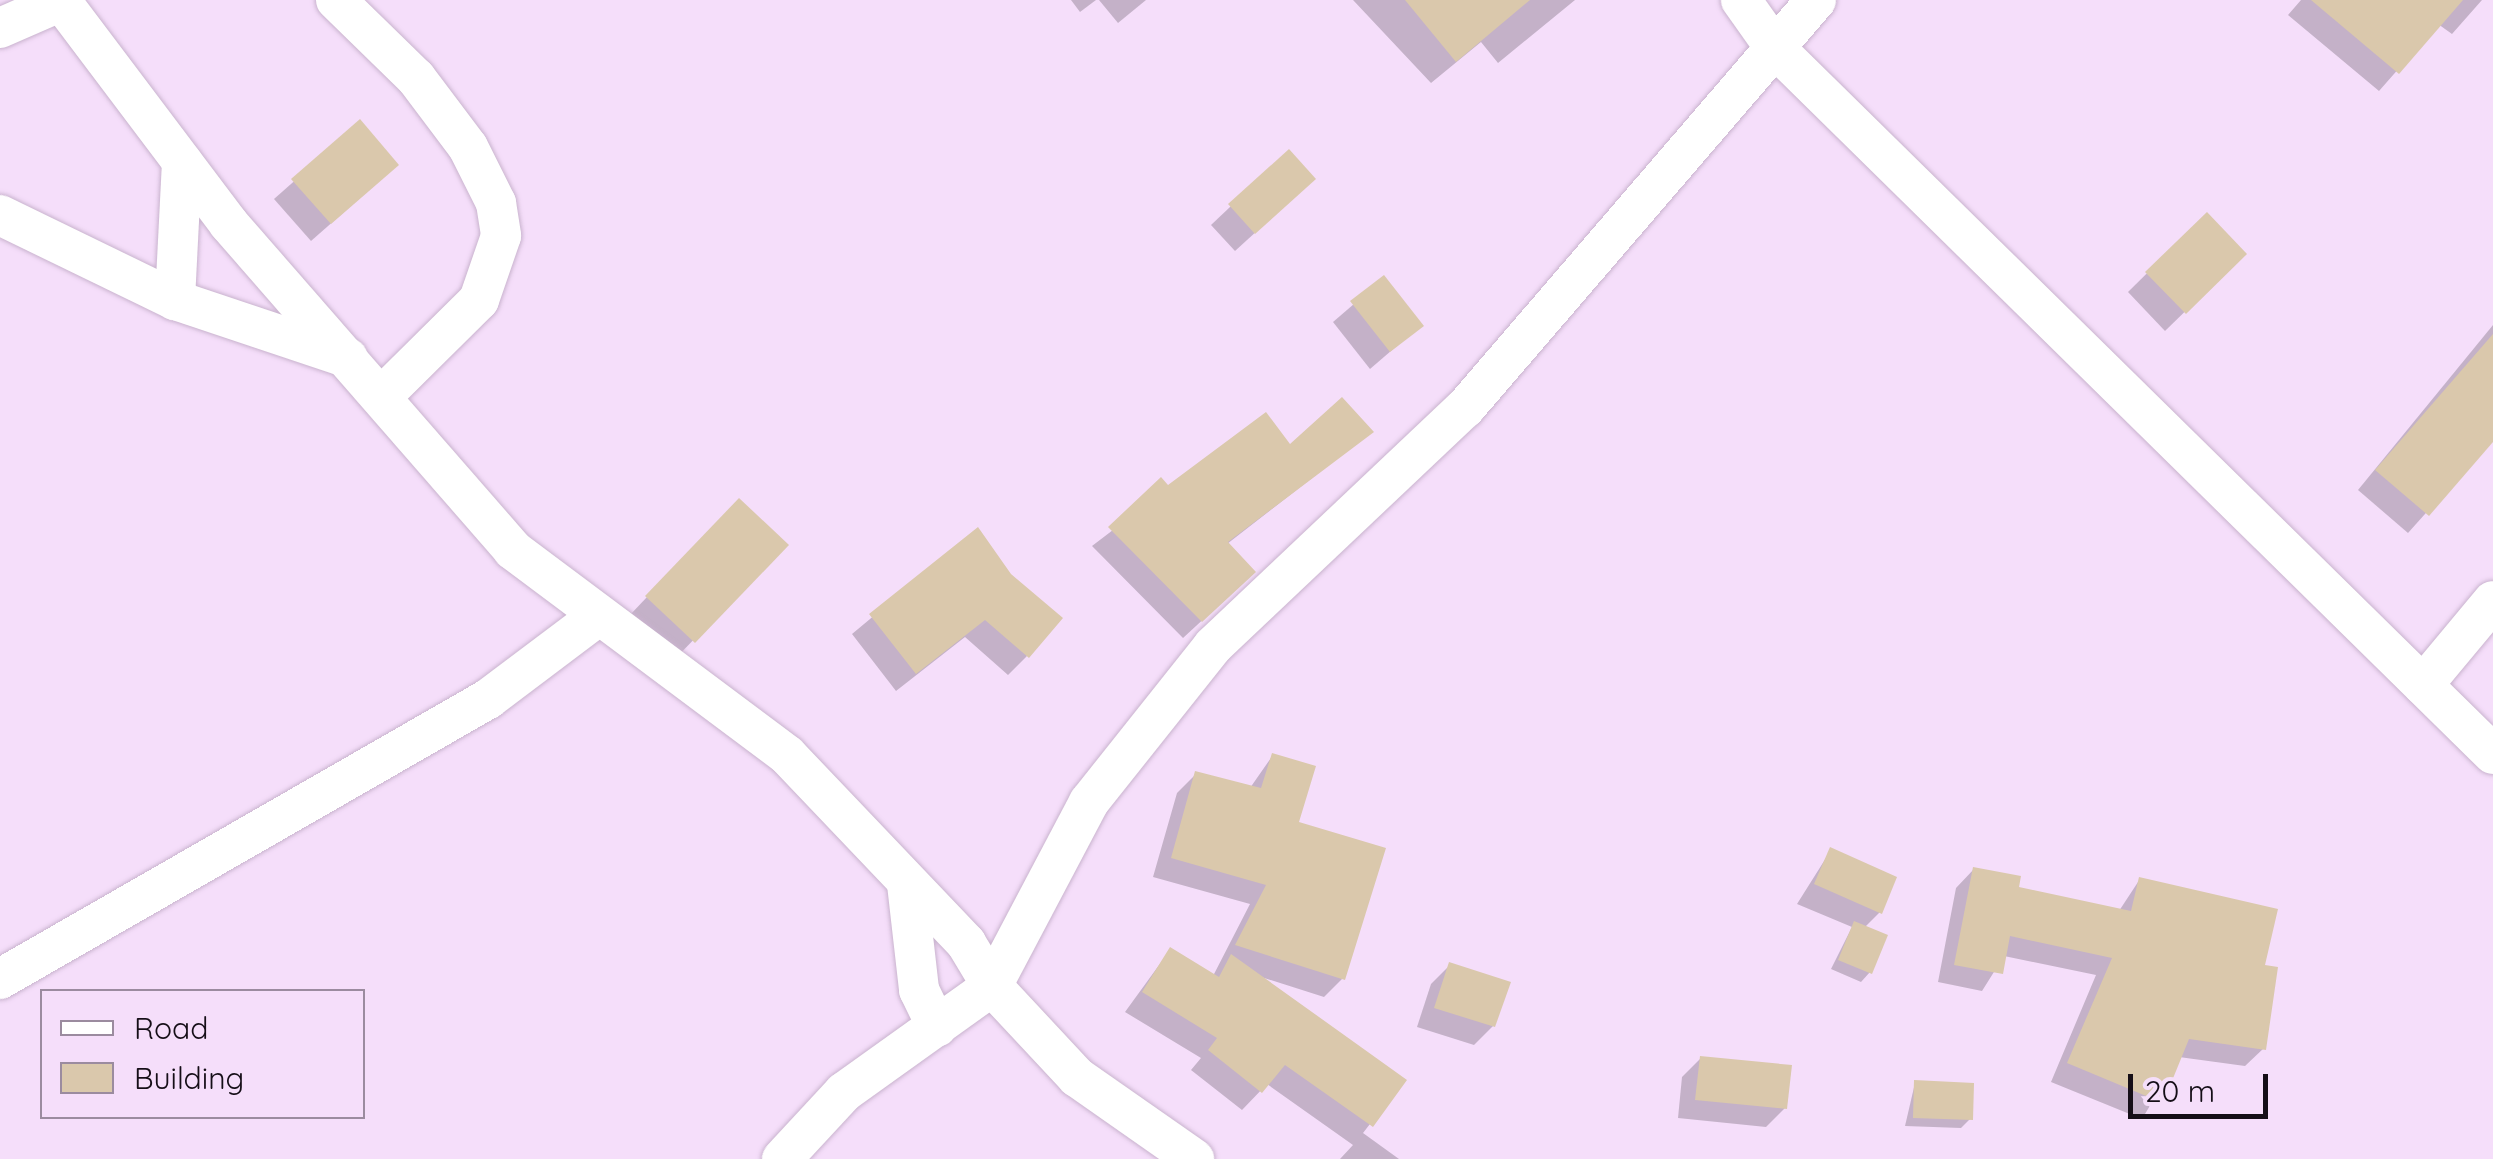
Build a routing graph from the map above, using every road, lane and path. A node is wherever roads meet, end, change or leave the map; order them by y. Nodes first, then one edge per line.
1 (336, 0) edge
2 (1741, 0) edge
3 (1816, 0) edge
4 (63, 1) edge
5 (0, 28) edge
6 (1774, 48) junction
7 (182, 162) junction
8 (0, 215) edge
9 (175, 300) junction
10 (348, 358) junction
11 (382, 396) junction
12 (2493, 601) edge
13 (597, 617) junction
14 (2422, 686) junction
15 (2493, 754) edge
16 (907, 884) junction
17 (0, 979) edge
18 (992, 986) junction
19 (937, 1027) junction
20 (782, 1159) edge
21 (1194, 1159) edge

1 - 11 street
2 - 6 street
3 - 6 street
4 - 5 street
4 - 7 street
6 - 14 street
6 - 18 street
7 - 9 street
7 - 10 street
8 - 9 street
9 - 10 street
10 - 11 street
11 - 13 street
12 - 14 street
13 - 16 street
13 - 17 street
14 - 15 street
16 - 18 street
16 - 19 street
18 - 19 street
18 - 21 street
19 - 20 street

